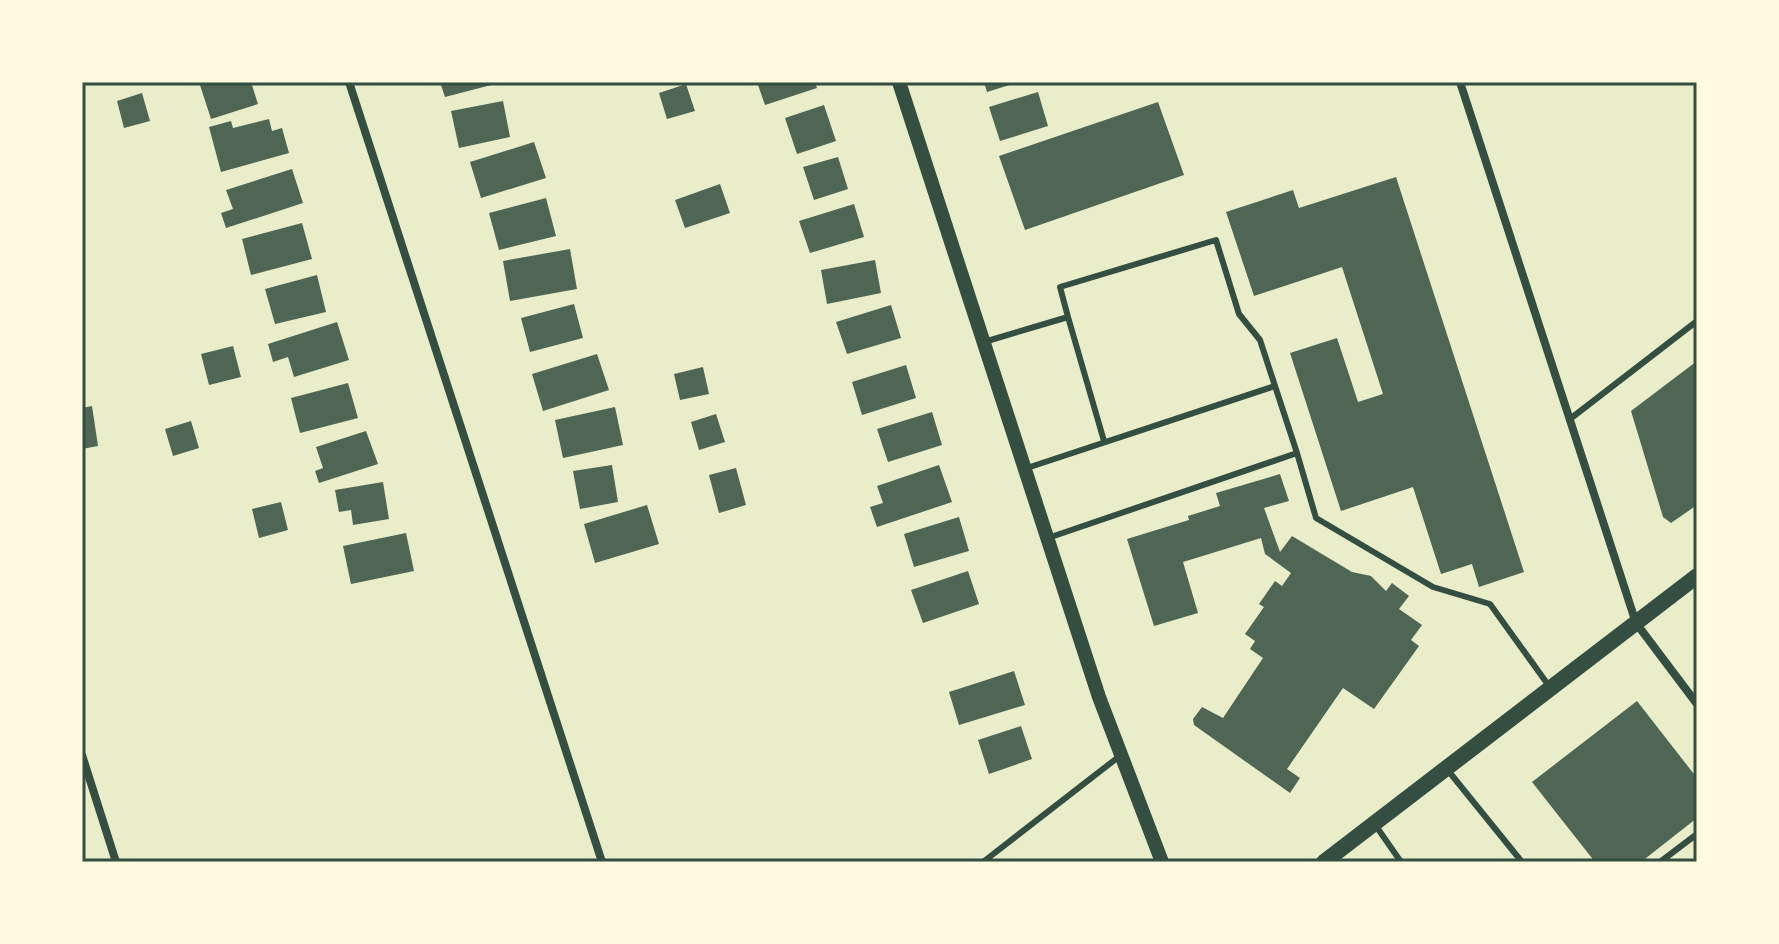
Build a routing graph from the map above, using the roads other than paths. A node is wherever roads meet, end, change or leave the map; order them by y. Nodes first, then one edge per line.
1 (349, 82) edge
2 (899, 82) edge
3 (1460, 82) edge
4 (1068, 317) junction
5 (1697, 321) edge
6 (983, 343) junction
7 (1275, 386) junction
8 (1570, 419) junction
9 (1104, 441) junction
10 (1297, 453) junction
11 (1027, 468) junction
12 (1048, 538) junction
13 (1697, 576) edge
14 (1636, 623) junction
15 (1551, 688) junction
16 (1697, 704) edge
17 (82, 755) edge
18 (1121, 755) junction
19 (1446, 768) junction
20 (1374, 823) junction
21 (1697, 834) edge
22 (116, 862) edge
23 (602, 862) edge
24 (983, 862) edge
25 (1162, 862) edge
26 (1324, 862) edge
27 (1401, 862) edge
28 (1522, 862) edge
29 (1660, 862) edge

1 - 23 street
2 - 6 street
3 - 8 street
4 - 6 lane
4 - 7 lane
4 - 9 lane
5 - 8 lane
6 - 11 street
7 - 9 lane
7 - 10 lane
8 - 14 street
9 - 11 lane
10 - 12 lane
10 - 15 lane
11 - 12 street
12 - 18 street
13 - 14 main road
14 - 15 main road
14 - 16 street
15 - 19 main road
17 - 22 street
18 - 24 lane
18 - 25 street
19 - 20 main road
19 - 28 lane
20 - 26 main road
20 - 27 lane
21 - 29 lane

